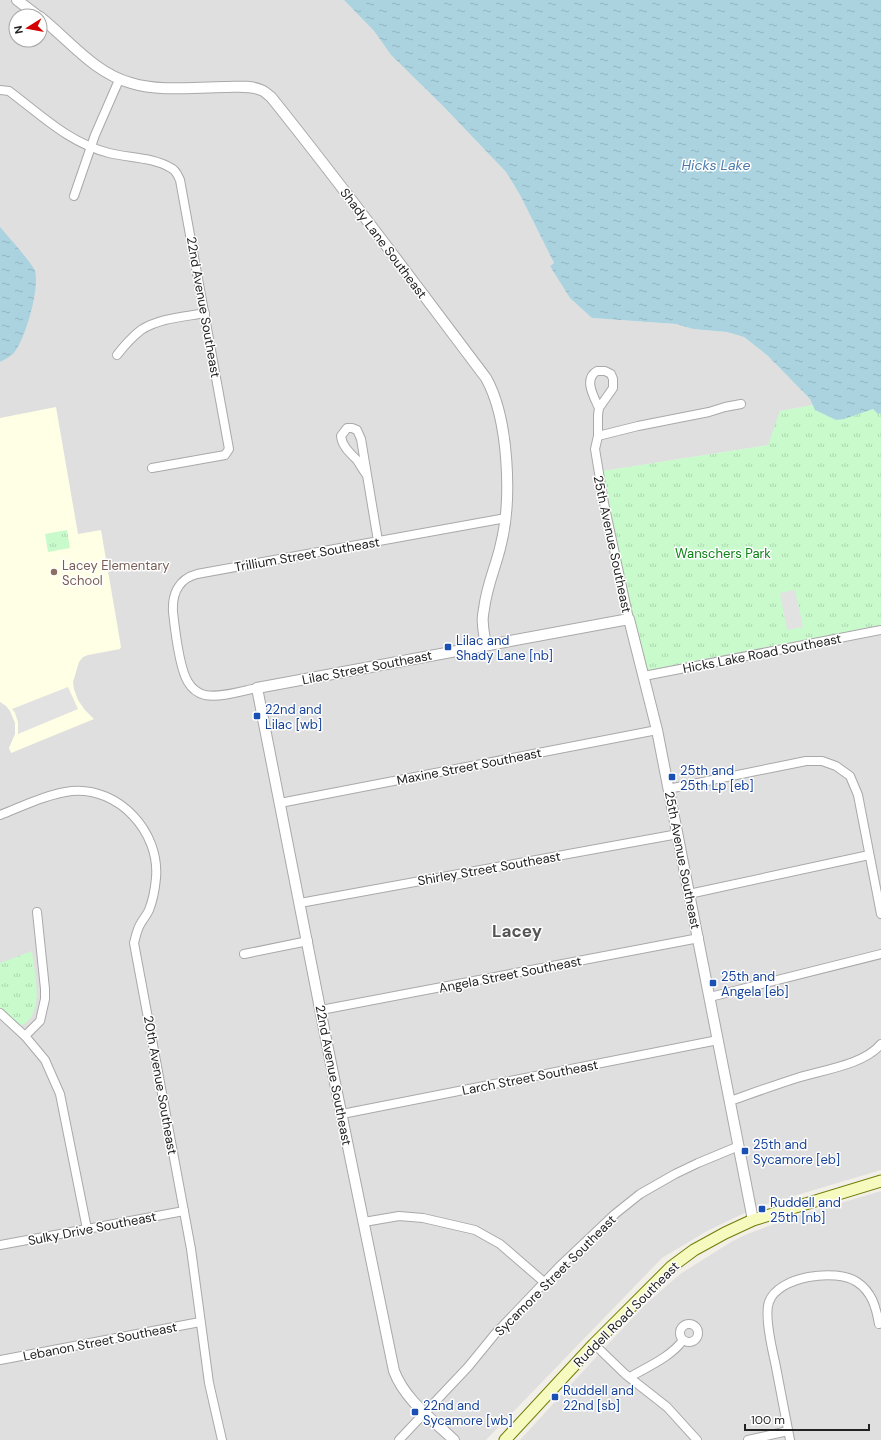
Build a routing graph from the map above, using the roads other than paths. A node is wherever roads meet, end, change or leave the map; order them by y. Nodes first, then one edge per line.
1 (17, 0) edge
2 (27, 8) edge
3 (48, 25) edge
4 (119, 80) junction
5 (0, 90) edge
6 (91, 147) junction
7 (74, 196) dead end
8 (205, 313) junction
9 (117, 355) dead end
10 (741, 404) dead end
11 (600, 408) dead end
12 (598, 436) junction
13 (152, 468) dead end
14 (366, 474) junction
15 (506, 518) junction
16 (378, 541) junction
17 (628, 619) junction
18 (881, 630) edge
19 (486, 645) junction
20 (179, 652) joint
21 (644, 676) junction
22 (257, 688) junction
23 (657, 730) junction
24 (668, 789) junction
25 (280, 803) junction
26 (0, 815) edge
27 (678, 834) junction
28 (869, 855) junction
29 (690, 894) junction
30 (300, 903) junction
31 (37, 912) dead end
32 (881, 914) edge
33 (699, 938) junction
34 (308, 941) junction
35 (244, 954) dead end
36 (881, 954) edge
37 (710, 997) junction
38 (321, 1010) junction
39 (0, 1013) edge
40 (25, 1036) junction
41 (718, 1040) junction
42 (881, 1044) edge
43 (730, 1101) junction
44 (342, 1114) junction
45 (739, 1146) junction
46 (881, 1181) edge
47 (184, 1211) junction
48 (753, 1220) junction
49 (364, 1222) junction
50 (86, 1229) junction
51 (0, 1245) edge
52 (544, 1282) junction
53 (200, 1322) junction
54 (879, 1324) dead end
55 (683, 1340) dead end
56 (594, 1344) junction
57 (0, 1360) edge
58 (630, 1377) junction
59 (425, 1413) junction
60 (789, 1436) edge
61 (222, 1440) edge
62 (399, 1440) edge
63 (454, 1440) edge
64 (505, 1440) edge
65 (697, 1440) edge
66 (748, 1440) edge

1 - 2 street, Shady Lane Southeast
3 - 4 street, Shady Lane Southeast
4 - 6 street
4 - 15 street, Shady Lane Southeast
5 - 6 street
6 - 7 street
6 - 8 street, 22nd Avenue Southeast
8 - 9 street
8 - 13 street, 22nd Avenue Southeast
10 - 12 street
11 - 12 street, 25th Avenue Southeast
12 - 17 street, 25th Avenue Southeast
14 - 14 street
14 - 16 street
15 - 16 street, Trillium Street Southeast
15 - 19 street, Shady Lane Southeast
16 - 20 street, Trillium Street Southeast
17 - 19 street, Lilac Street Southeast
17 - 21 street, 25th Avenue Southeast
18 - 21 street, Hicks Lake Road Southeast
19 - 22 street, Lilac Street Southeast
20 - 22 street, Lilac Street Southeast
21 - 23 street, 25th Avenue Southeast
22 - 25 street, 22nd Avenue Southeast
23 - 24 street, 25th Avenue Southeast
23 - 25 street, Maxine Street Southeast
24 - 27 street, 25th Avenue Southeast
24 - 28 street
25 - 30 street, 22nd Avenue Southeast
26 - 47 street, 20th Avenue Southeast
27 - 29 street, 25th Avenue Southeast
27 - 30 street, Shirley Street Southeast
28 - 29 street
28 - 32 street
29 - 33 street, 25th Avenue Southeast
30 - 34 street, 22nd Avenue Southeast
31 - 40 street
33 - 37 street, 25th Avenue Southeast
33 - 38 street, Angela Street Southeast
34 - 35 street
34 - 38 street, 22nd Avenue Southeast
36 - 37 street
37 - 41 street, 25th Avenue Southeast
38 - 44 street, 22nd Avenue Southeast
39 - 40 street
40 - 50 street
41 - 43 street, 25th Avenue Southeast
41 - 44 street, Larch Street Southeast
42 - 43 street
43 - 45 street, 25th Avenue Southeast
44 - 49 street, 22nd Avenue Southeast
45 - 48 street, 25th Avenue Southeast
45 - 52 street, Sycamore Street Southeast
46 - 48 main road, Ruddell Road Southeast
47 - 50 street, Sulky Drive Southeast
47 - 53 street, 20th Avenue Southeast
48 - 56 main road, Ruddell Road Southeast
49 - 52 street
49 - 59 street, 22nd Avenue Southeast
50 - 51 street, Sulky Drive Southeast
52 - 59 street, Sycamore Street Southeast
53 - 57 street, Lebanon Street Southeast
53 - 61 street, 20th Avenue Southeast
54 - 60 street
55 - 58 street
56 - 58 street
56 - 64 main road, Ruddell Road Southeast
58 - 65 street
59 - 62 street, Sycamore Street Southeast
59 - 63 street, 22nd Avenue Southeast
60 - 66 street

